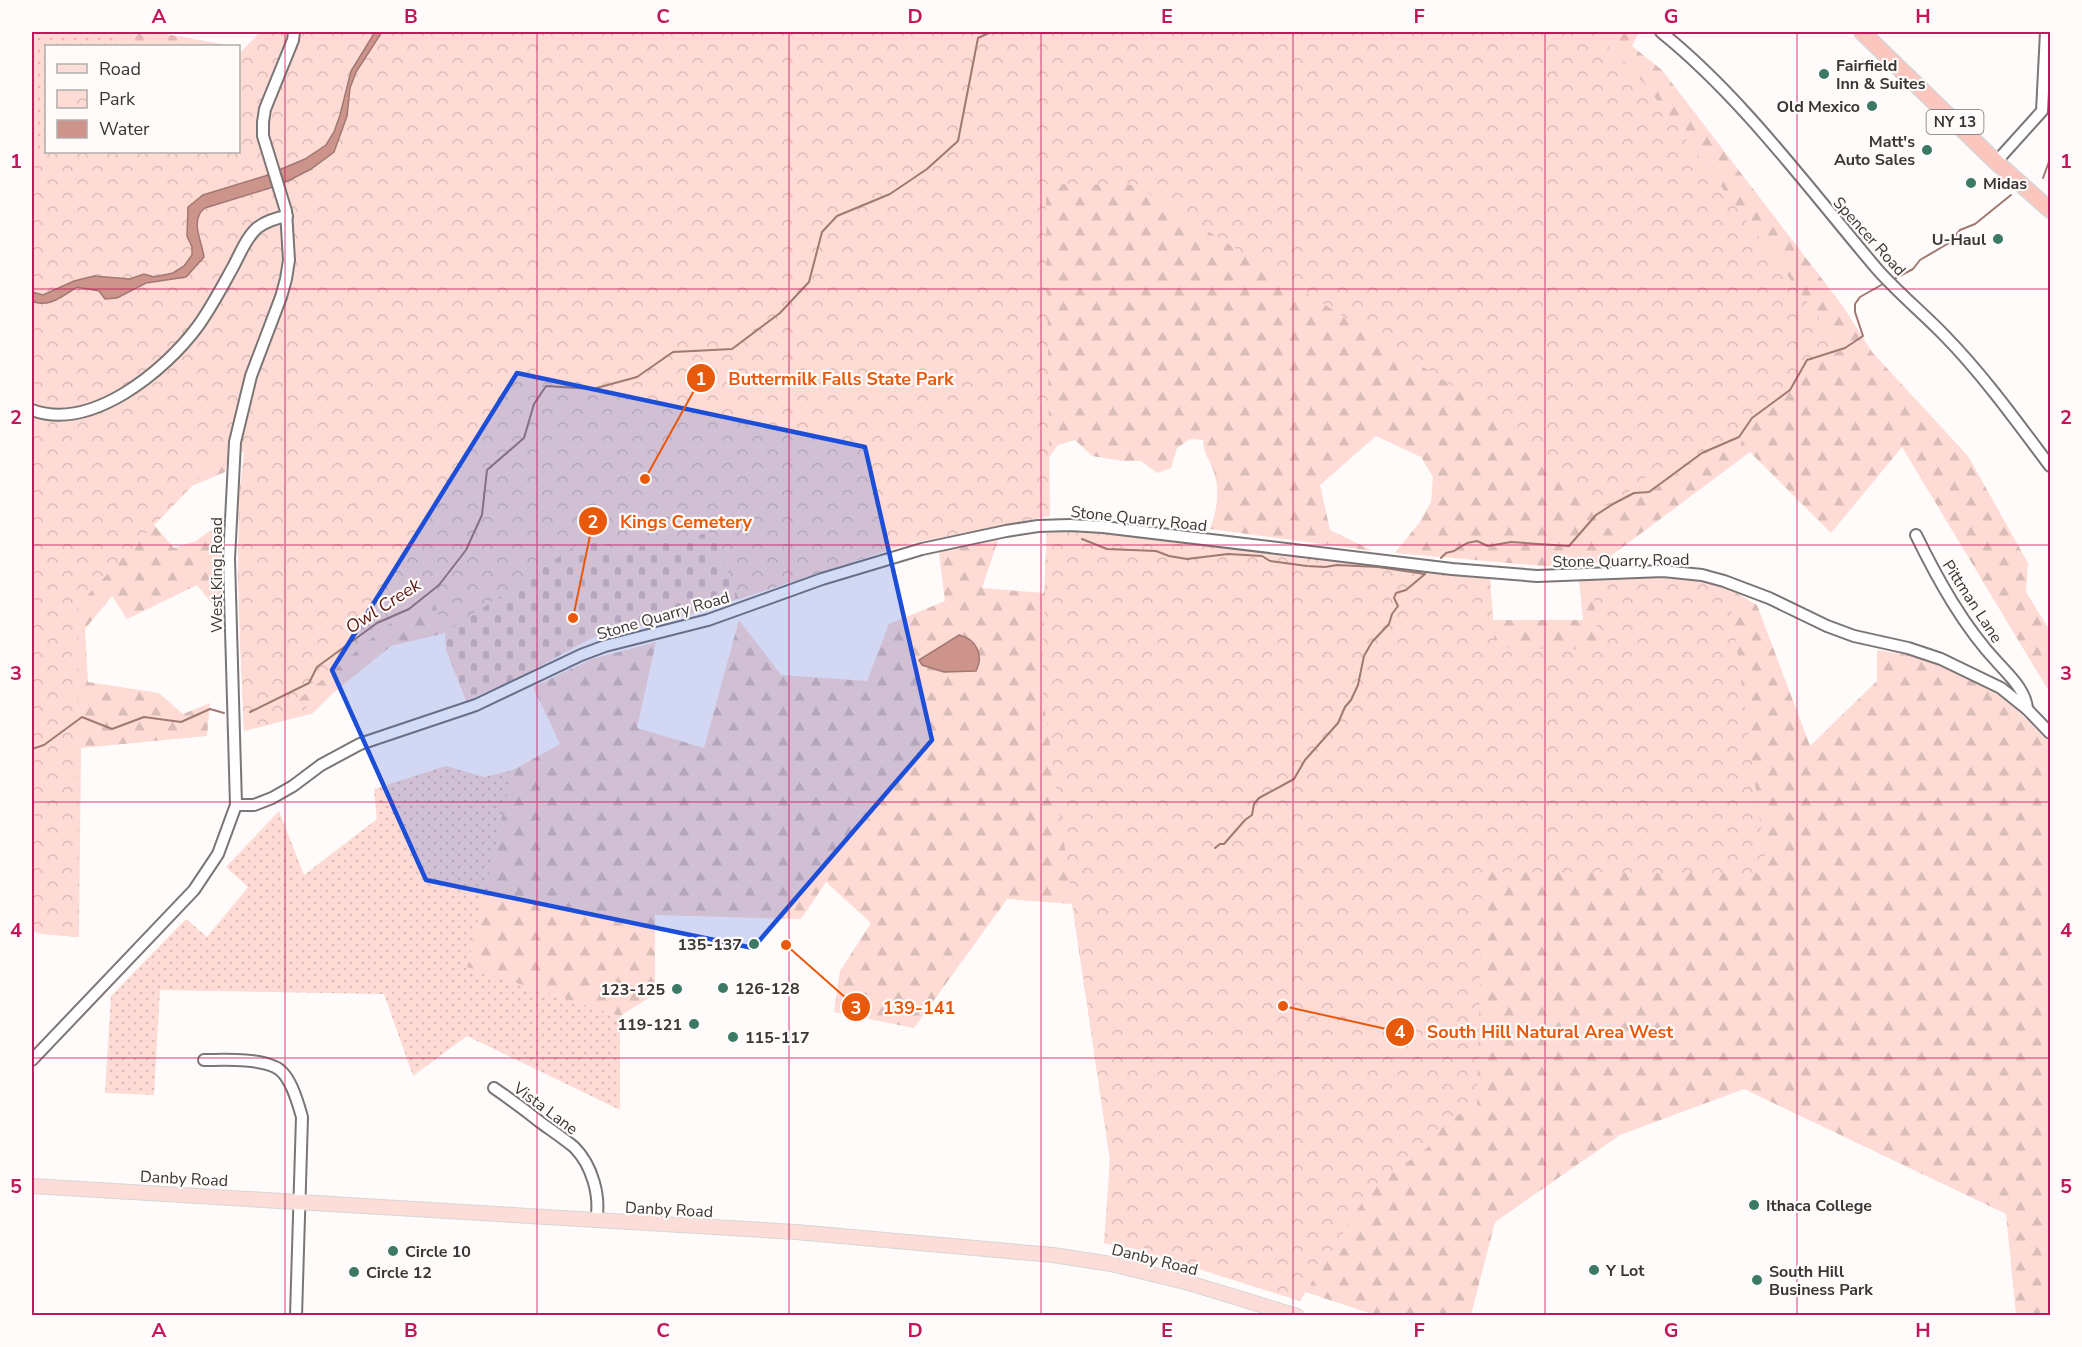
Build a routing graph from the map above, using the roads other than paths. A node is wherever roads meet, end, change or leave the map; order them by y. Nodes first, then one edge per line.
1 (294, 32) edge
2 (1661, 32) edge
3 (1862, 32) edge
4 (2046, 32) edge
5 (1996, 162) junction
6 (2050, 210) edge
7 (287, 216) junction
8 (32, 411) edge
9 (2050, 466) edge
10 (1916, 535) dead end
11 (2027, 709) junction
12 (2050, 733) edge
13 (236, 805) junction
14 (32, 1060) edge
15 (204, 1060) dead end
16 (494, 1088) dead end
17 (32, 1186) edge
18 (299, 1203) junction
19 (596, 1221) junction
20 (296, 1316) edge
21 (1297, 1316) edge

1 - 7 street, West King Road
2 - 9 street, Spencer Road
3 - 5 highway, NY 13
4 - 5 street
5 - 6 highway, NY 13
7 - 8 street
7 - 13 street, West King Road
10 - 11 street, Pittman Lane
11 - 12 street, Stone Quarry Road
11 - 13 street, Stone Quarry Road
13 - 14 street, West King Road
15 - 18 street
16 - 19 street, Vista Lane
17 - 18 main road, Danby Road
18 - 19 main road, Danby Road
18 - 20 street
19 - 21 main road, Danby Road

